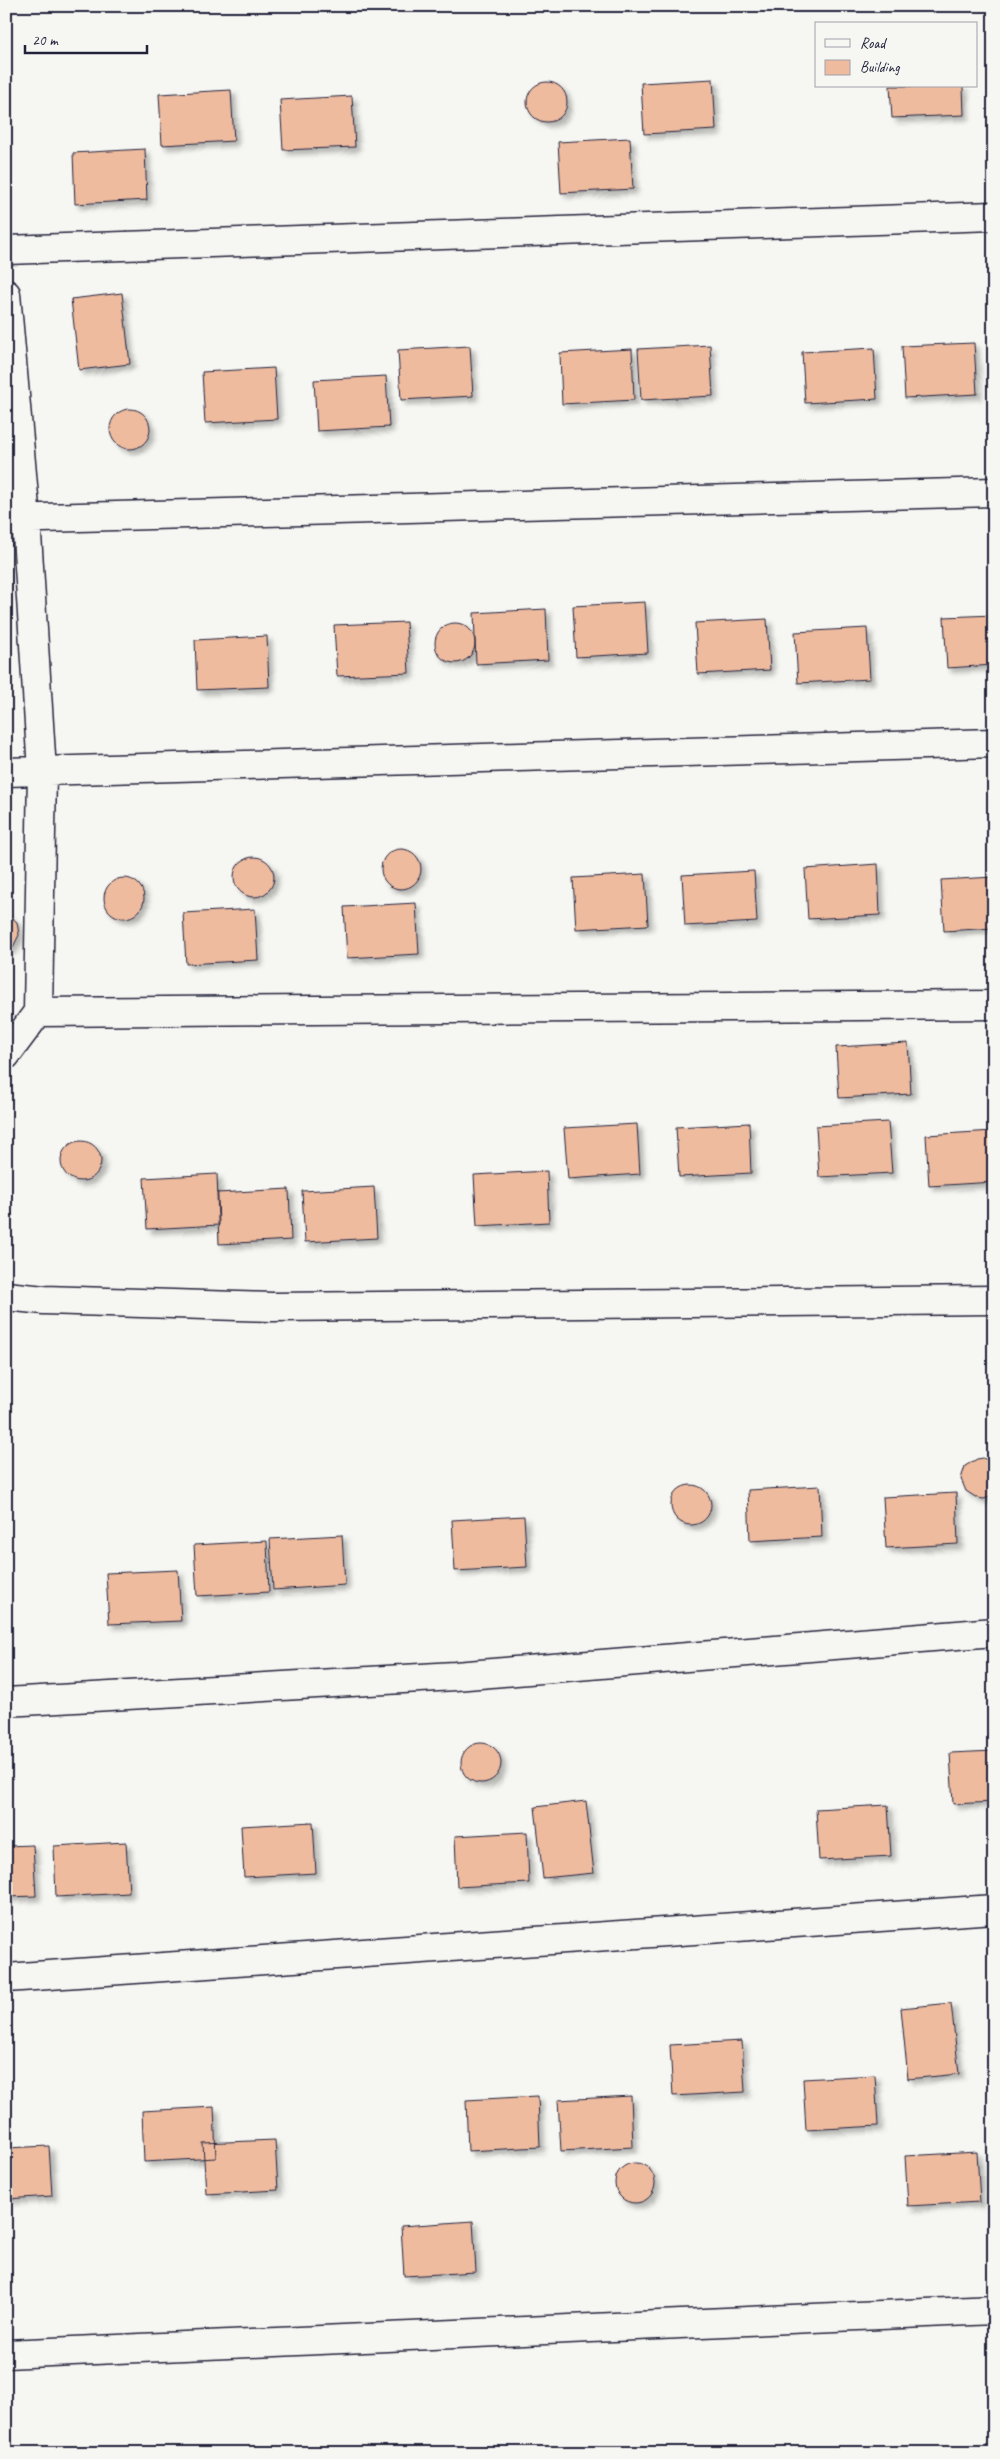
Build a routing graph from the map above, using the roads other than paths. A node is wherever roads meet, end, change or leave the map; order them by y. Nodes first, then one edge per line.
1 (994, 216) edge
2 (6, 250) edge
3 (6, 294) edge
4 (994, 492) edge
5 (16, 519) edge
6 (994, 743) edge
7 (42, 771) junction
8 (6, 772) edge
9 (994, 1005) edge
10 (38, 1012) junction
11 (6, 1055) edge
12 (6, 1296) edge
13 (994, 1300) edge
14 (994, 1632) edge
15 (6, 1702) edge
16 (994, 1909) edge
17 (6, 1978) edge
18 (994, 2310) edge
19 (6, 2354) edge

1 - 2 street
3 - 5 street
4 - 5 street
5 - 7 street
6 - 7 street
7 - 8 street
7 - 10 street
9 - 10 street
10 - 11 street
12 - 13 street
14 - 15 street
16 - 17 street
18 - 19 street

